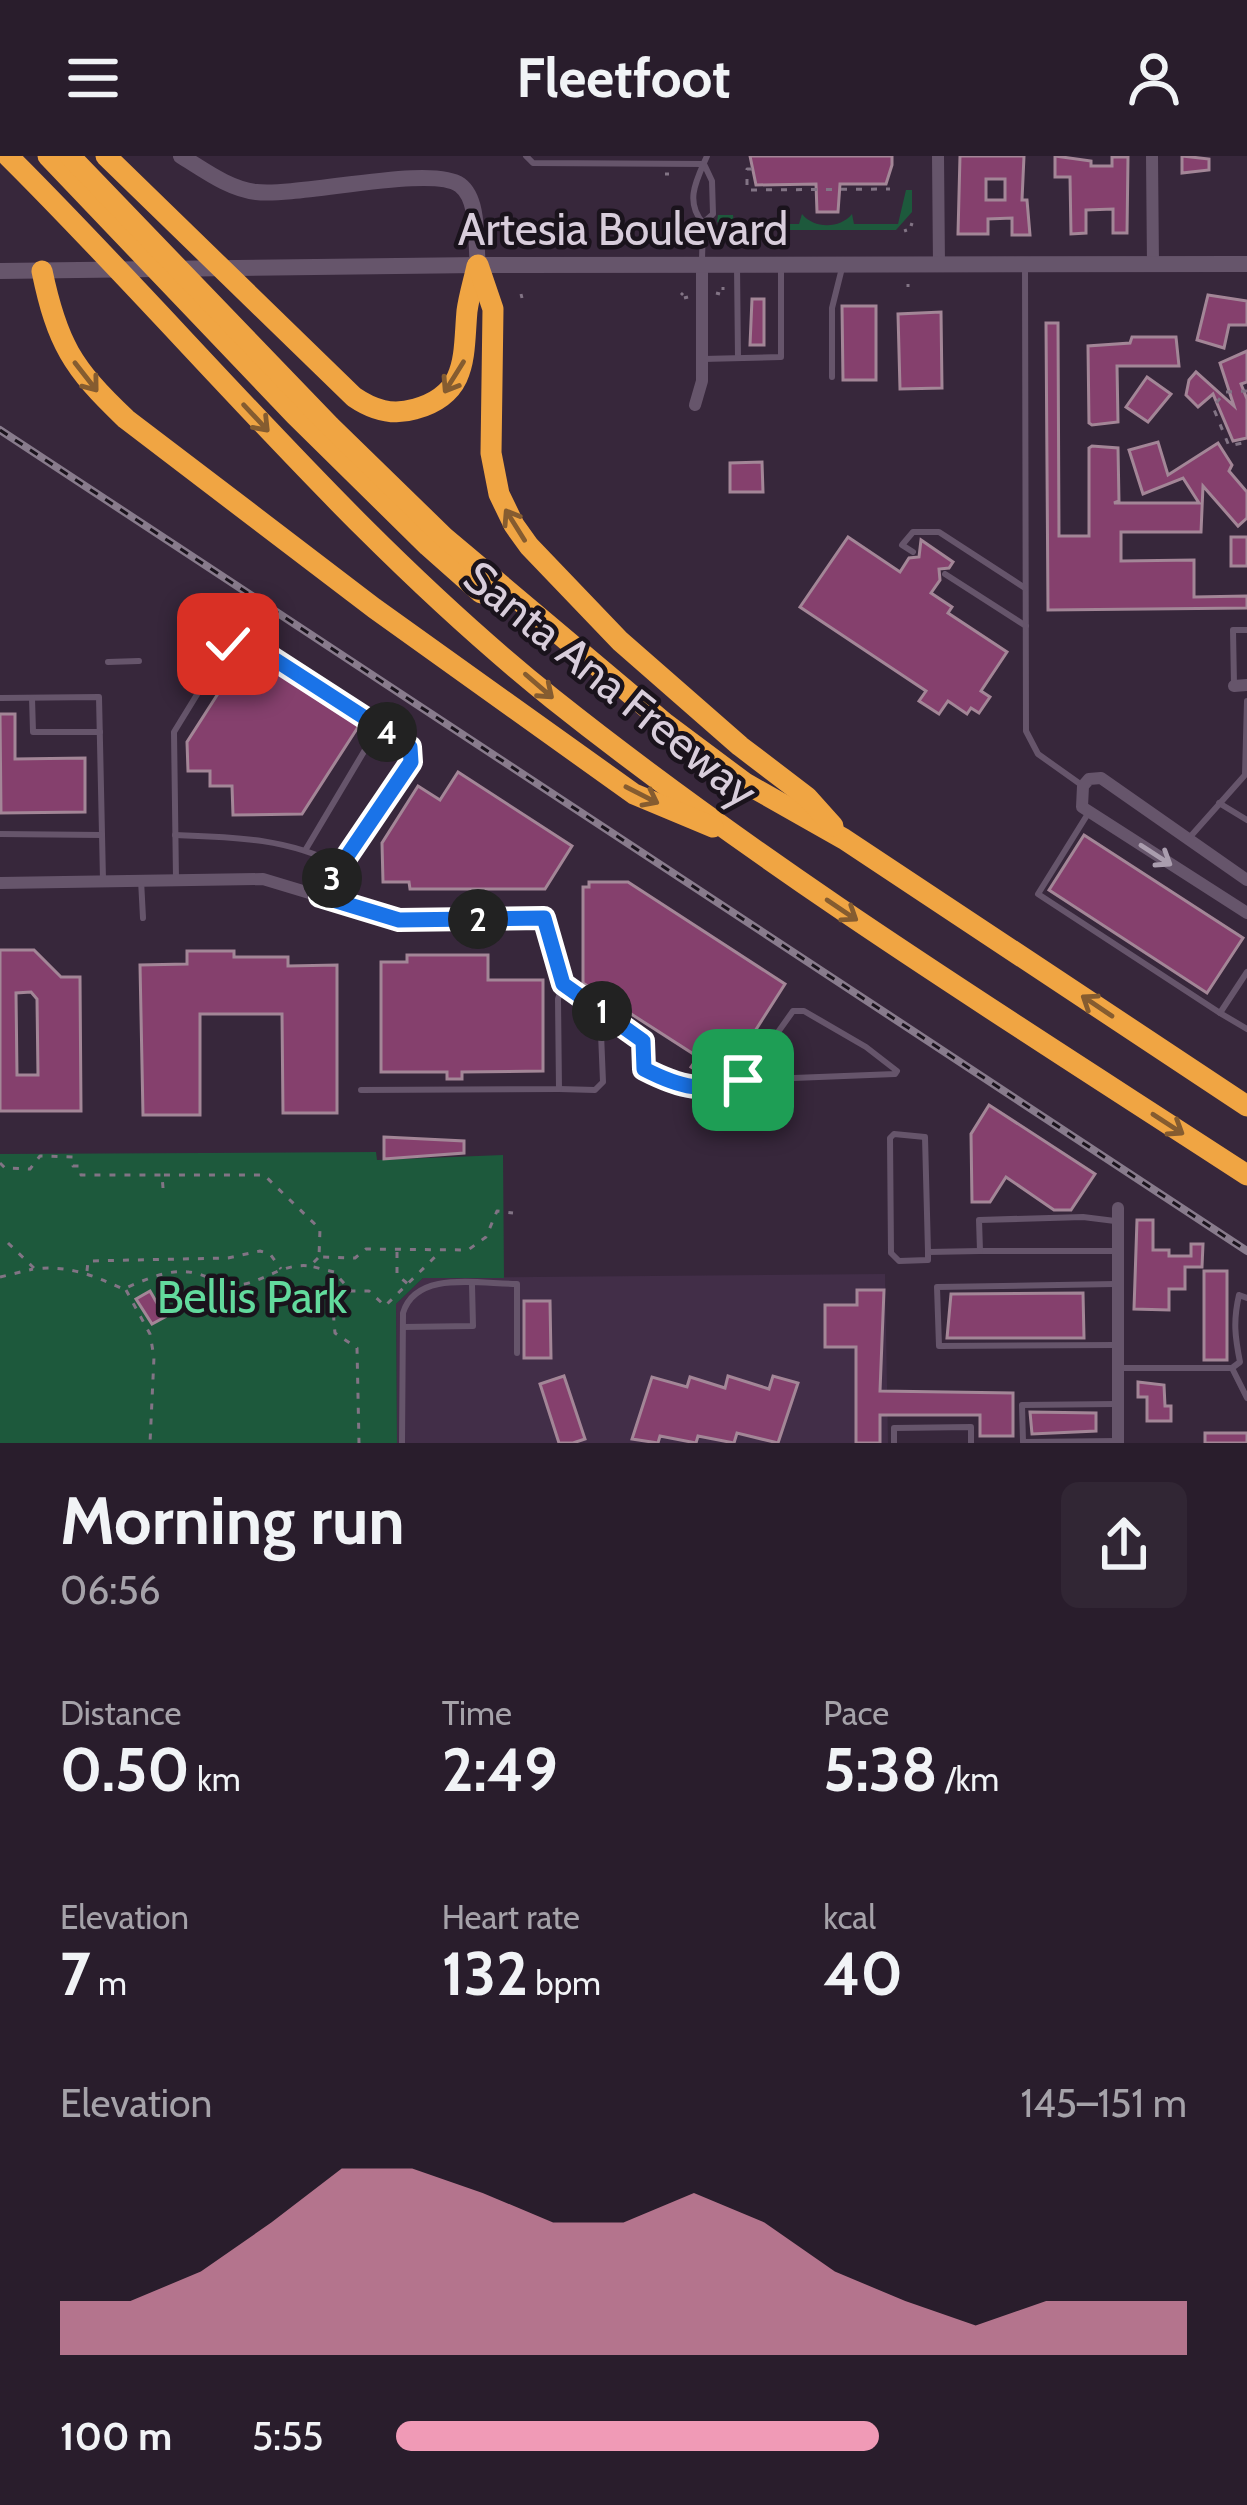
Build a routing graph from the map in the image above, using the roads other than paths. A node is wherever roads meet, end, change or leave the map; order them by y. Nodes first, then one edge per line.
1 (8, 156) edge
2 (48, 156) edge
3 (70, 156) edge
4 (106, 156) edge
5 (181, 156) edge
6 (526, 156) edge
7 (938, 156) edge
8 (1152, 156) edge
9 (667, 160) edge
10 (706, 160) edge
11 (125, 222) junction
12 (703, 223) junction
13 (478, 265) junction
14 (702, 265) junction
15 (737, 265) junction
16 (781, 265) junction
17 (843, 265) junction
18 (939, 265) junction
19 (1025, 265) junction
20 (1153, 265) junction
21 (1247, 265) edge
22 (0, 271) edge
23 (42, 271) junction
24 (738, 358) junction
25 (702, 359) junction
26 (832, 377) dead end
27 (695, 405) dead end
28 (913, 552) dead end
29 (945, 574) dead end
30 (1025, 588) junction
31 (1026, 626) junction
32 (1247, 630) edge
33 (139, 661) dead end
34 (107, 662) dead end
35 (1240, 685) edge
36 (0, 698) edge
37 (32, 698) junction
38 (1247, 701) edge
39 (378, 727) junction
40 (100, 732) junction
41 (1243, 783) edge
42 (1083, 786) junction
43 (1219, 803) junction
44 (1089, 812) junction
45 (1247, 820) edge
46 (0, 835) edge
47 (102, 835) junction
48 (176, 835) junction
49 (844, 838) junction
50 (1187, 839) junction
51 (747, 842) junction
52 (306, 849) junction
53 (340, 866) junction
54 (141, 879) junction
55 (176, 879) junction
56 (103, 880) junction
57 (1247, 880) edge
58 (0, 883) edge
59 (320, 896) junction
60 (1247, 913) edge
61 (143, 918) dead end
62 (544, 918) joint
63 (1247, 972) edge
64 (563, 984) junction
65 (600, 1010) junction
66 (1220, 1012) junction
67 (1247, 1029) edge
68 (743, 1080) junction
69 (559, 1089) junction
70 (361, 1090) dead end
71 (1241, 1101) edge
72 (1247, 1175) edge
73 (1118, 1215) joint
74 (980, 1251) junction
75 (1118, 1251) junction
76 (928, 1252) junction
77 (472, 1284) junction
78 (1118, 1284) junction
79 (1247, 1298) edge
80 (403, 1327) junction
81 (1118, 1345) junction
82 (517, 1353) dead end
83 (1118, 1368) junction
84 (1232, 1368) junction
85 (1247, 1398) edge
86 (1118, 1404) junction
87 (1118, 1442) edge
88 (402, 1443) edge
89 (894, 1443) edge
90 (971, 1443) edge

1 -> 51 highway, Santa Ana Freeway
2 - 11 highway
3 - 11 highway, Santa Ana Freeway
13 -> 4 highway
5 - 13 main road
6 - 9 lane
7 - 18 street
8 - 20 street
9 - 10 lane
10 - 12 lane
10 - 12 lane
11 - 49 highway, Santa Ana Freeway
12 - 14 lane
13 - 14 main road, Artesia Boulevard
13 - 23 main road, Artesia Boulevard
49 -> 13 highway
14 - 15 main road, Artesia Boulevard
14 - 25 street
15 - 16 main road, Artesia Boulevard
15 - 24 lane
16 - 17 main road, Artesia Boulevard
16 - 24 lane
17 - 18 main road, Artesia Boulevard
17 - 26 lane
18 - 19 main road, Artesia Boulevard
19 - 20 main road, Artesia Boulevard
19 - 30 lane
20 - 21 main road, Artesia Boulevard
22 - 23 main road, Artesia Boulevard
23 -> 51 highway
24 - 25 lane
25 - 27 street
28 - 30 lane
29 - 31 lane
30 - 31 lane
31 - 42 lane
32 - 35 lane
33 - 34 lane
36 - 37 lane
37 - 40 lane
37 - 40 lane
38 - 41 lane
39 - 48 lane
39 - 52 lane
39 - 53 lane
40 - 47 lane
41 - 43 lane
42 - 44 street
42 - 50 street
43 - 45 lane
43 - 50 lane
44 -> 60 street
44 - 66 lane
46 - 47 lane
47 - 56 lane
48 - 52 lane
48 - 55 lane
71 -> 49 highway, Santa Ana Freeway
50 - 57 street
51 -> 72 highway, Santa Ana Freeway
52 - 53 lane
53 - 59 lane
54 - 55 street
54 - 56 street
54 - 61 lane
55 - 59 street
56 - 58 street
59 - 62 street
62 - 64 lane
63 - 66 lane
64 - 65 lane
64 - 69 lane
65 - 68 lane
65 - 69 lane
66 - 67 lane
68 - 68 lane
69 - 70 lane
73 - 74 lane
73 - 75 street
74 - 75 lane
74 - 76 lane
75 - 78 street
76 - 76 lane
77 - 80 lane
77 - 80 lane
77 - 82 lane
78 - 81 street
78 - 81 lane
79 - 84 lane
80 - 88 lane
81 - 83 street
83 - 84 lane
83 - 86 street
84 - 85 lane
86 - 87 street
86 - 87 lane
89 - 90 lane

